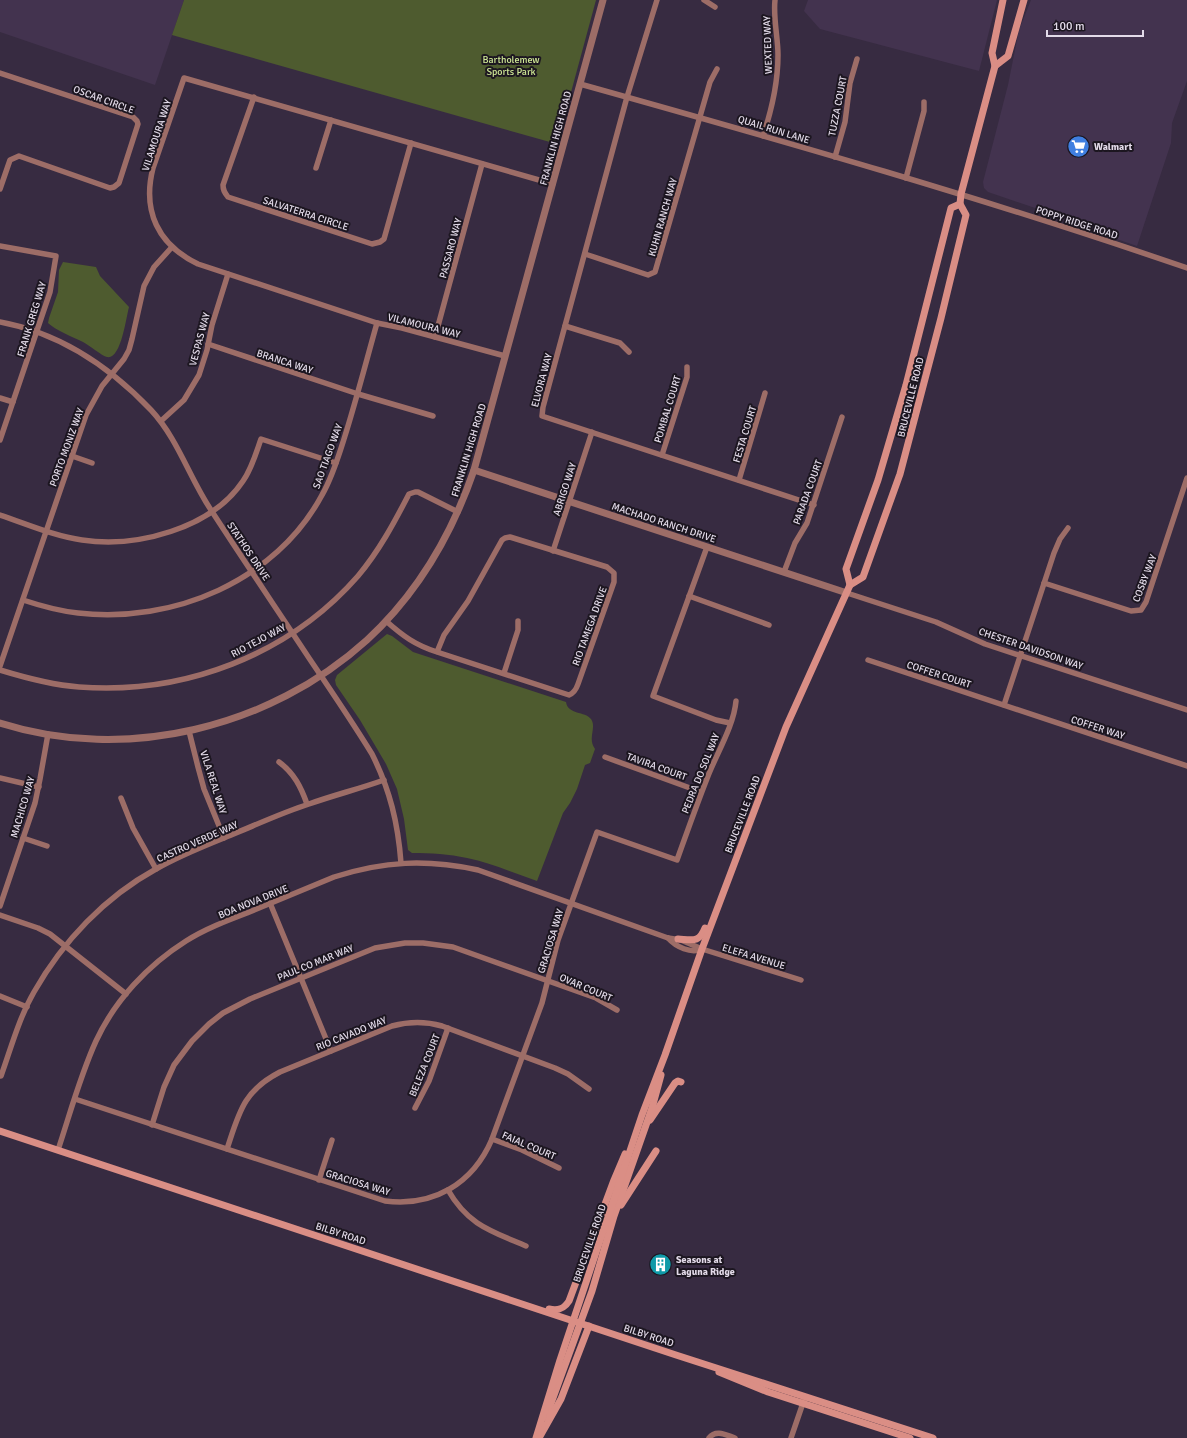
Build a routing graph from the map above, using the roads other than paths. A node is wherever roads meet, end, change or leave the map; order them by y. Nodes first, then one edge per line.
1 (603, 0) edge
2 (657, 0) edge
3 (704, 0) edge
4 (775, 0) edge
5 (1003, 0) edge
6 (1024, 0) edge
7 (715, 7) dead end
8 (857, 59) dead end
9 (995, 66) junction
10 (717, 69) dead end
11 (0, 73) edge
12 (580, 84) junction
13 (627, 97) junction
14 (254, 98) junction
15 (924, 102) dead end
16 (699, 118) junction
17 (331, 120) junction
18 (763, 136) junction
19 (411, 143) junction
20 (835, 157) junction
21 (482, 164) junction
22 (316, 168) dead end
23 (906, 178) junction
24 (553, 184) junction
25 (0, 189) edge
26 (961, 194) junction
27 (960, 204) junction
28 (0, 246) edge
29 (172, 247) junction
30 (584, 254) junction
31 (1187, 268) edge
32 (228, 274) junction
33 (0, 322) edge
34 (377, 323) junction
35 (565, 326) junction
36 (37, 331) junction
37 (435, 337) junction
38 (208, 344) junction
39 (629, 352) dead end
40 (505, 356) junction
41 (687, 367) dead end
42 (112, 374) junction
43 (765, 393) dead end
44 (358, 394) junction
45 (0, 398) edge
46 (13, 402) junction
47 (433, 416) dead end
48 (842, 417) dead end
49 (161, 421) junction
50 (592, 432) junction
51 (0, 440) edge
52 (662, 455) junction
53 (72, 456) junction
54 (92, 463) dead end
55 (336, 463) junction
56 (474, 470) junction
57 (1187, 478) edge
58 (739, 480) junction
59 (570, 502) junction
60 (814, 505) junction
61 (211, 511) junction
62 (458, 512) junction
63 (0, 515) edge
64 (1068, 528) dead end
65 (46, 531) junction
66 (707, 547) junction
67 (553, 551) junction
68 (252, 572) junction
69 (784, 572) junction
70 (1044, 583) junction
71 (850, 585) junction
72 (847, 593) junction
73 (689, 596) junction
74 (22, 600) junction
75 (386, 621) junction
76 (518, 621) dead end
77 (769, 625) dead end
78 (292, 633) junction
79 (437, 652) junction
80 (1020, 655) junction
81 (868, 660) dead end
82 (0, 666) edge
83 (0, 670) edge
84 (504, 673) junction
85 (321, 675) junction
86 (736, 701) dead end
87 (1004, 705) junction
88 (1187, 710) edge
89 (0, 723) edge
90 (730, 723) junction
91 (189, 731) junction
92 (48, 734) junction
93 (605, 756) dead end
94 (279, 762) dead end
95 (1187, 766) edge
96 (0, 778) edge
97 (384, 780) junction
98 (39, 787) junction
99 (702, 792) junction
100 (121, 798) dead end
101 (307, 804) junction
102 (23, 838) junction
103 (224, 838) junction
104 (47, 846) dead end
105 (401, 862) junction
106 (156, 869) junction
107 (270, 903) junction
108 (571, 903) junction
109 (0, 906) edge
110 (0, 915) edge
111 (712, 921) junction
112 (668, 938) junction
113 (678, 939) junction
114 (66, 945) junction
115 (702, 949) junction
116 (301, 978) junction
117 (547, 980) junction
118 (801, 980) dead end
119 (126, 994) junction
120 (0, 996) edge
121 (27, 1007) junction
122 (617, 1010) dead end
123 (448, 1028) junction
124 (331, 1051) junction
125 (665, 1055) junction
126 (523, 1056) junction
127 (0, 1076) edge
128 (681, 1082) dead end
129 (589, 1089) dead end
130 (75, 1099) junction
131 (415, 1108) dead end
132 (152, 1124) junction
133 (645, 1129) junction
134 (0, 1131) edge
135 (492, 1139) junction
136 (332, 1140) dead end
137 (633, 1143) junction
138 (58, 1150) junction
139 (227, 1150) junction
140 (656, 1151) dead end
141 (559, 1168) dead end
142 (319, 1180) junction
143 (448, 1190) junction
144 (614, 1216) junction
145 (526, 1246) dead end
146 (537, 1308) junction
147 (573, 1320) junction
148 (581, 1323) junction
149 (588, 1326) junction
150 (676, 1355) junction
151 (805, 1396) junction
152 (802, 1403) junction
153 (537, 1438) edge
154 (709, 1438) edge
155 (735, 1438) edge
156 (791, 1438) edge
157 (910, 1438) edge
158 (932, 1438) edge

1 - 12 street, FRANKLIN HIGH ROAD
2 - 13 street, ELVORA WAY
3 - 7 street
4 - 18 street, WEXTED WAY
5 - 9 main road, BRUCEVILLE ROAD
6 - 9 main road
8 - 20 street, TUZZA COURT
9 - 26 main road, BRUCEVILLE ROAD
10 - 16 street
11 - 25 street, OSCAR CIRCLE
12 - 13 street, QUAIL RUN LANE
12 - 24 street, FRANKLIN HIGH ROAD
13 - 16 street, QUAIL RUN LANE
13 - 30 street, ELVORA WAY
14 - 17 street, VILAMOURA WAY
14 - 19 street, SALVATERRA CIRCLE
14 - 29 street, VILAMOURA WAY
15 - 23 street
16 - 18 street, QUAIL RUN LANE
16 - 30 street, KUHN RANCH WAY
17 - 19 street, VILAMOURA WAY
17 - 22 street
18 - 20 street, QUAIL RUN LANE
19 - 21 street, VILAMOURA WAY
20 - 23 street, QUAIL RUN LANE
21 - 24 street, VILAMOURA WAY
21 - 37 street, PASSARO WAY
23 - 26 street, QUAIL RUN LANE
24 - 40 street, FRANKLIN HIGH ROAD
26 - 27 main road, BRUCEVILLE ROAD
26 - 31 street, POPPY RIDGE ROAD
27 - 71 main road, BRUCEVILLE ROAD
27 - 71 main road, BRUCEVILLE ROAD
28 - 36 street, FRANK GREG WAY
29 - 32 street, VILAMOURA WAY
29 - 42 street, PORTO MONIZ WAY
30 - 35 street, ELVORA WAY
32 - 34 street, VILAMOURA WAY
32 - 38 street, VESPAS WAY
33 - 36 street, STATHOS DRIVE
34 - 37 street, VILAMOURA WAY
34 - 44 street, SAO TIAGO WAY
35 - 39 street
35 - 50 street, ELVORA WAY
36 - 42 street, STATHOS DRIVE
36 - 46 street, FRANK GREG WAY
37 - 40 street, VILAMOURA WAY
38 - 44 street, BRANCA WAY
38 - 49 street, VESPAS WAY
40 - 56 street, FRANKLIN HIGH ROAD
41 - 52 street, POMBAL COURT
42 - 49 street, STATHOS DRIVE
42 - 53 street, PORTO MONIZ WAY
43 - 58 street, FESTA COURT
44 - 47 street, BRANCA WAY
44 - 55 street, SAO TIAGO WAY
45 - 46 street
46 - 51 street, FRANK GREG WAY
48 - 60 street, PARADA COURT
49 - 61 street, STATHOS DRIVE
50 - 52 street, ELVORA WAY
50 - 59 street, ABRIGO WAY
52 - 58 street, ELVORA WAY
53 - 54 street
53 - 65 street, PORTO MONIZ WAY
55 - 61 street
55 - 68 street, SAO TIAGO WAY
56 - 59 street, MACHADO RANCH DRIVE
56 - 62 street, FRANKLIN HIGH ROAD
57 - 70 street, COSBY WAY
58 - 60 street, ELVORA WAY
59 - 66 street, MACHADO RANCH DRIVE
59 - 67 street, ABRIGO WAY
60 - 69 street, PARADA COURT
61 - 65 street
61 - 68 street, STATHOS DRIVE
62 - 75 street, FRANKLIN HIGH ROAD
62 - 78 street, RIO TEJO WAY
63 - 65 street
64 - 70 street
65 - 74 street, PORTO MONIZ WAY
66 - 69 street, MACHADO RANCH DRIVE
66 - 73 street, PEDRA DO SOL WAY
67 - 79 street, RIO TAMEGA DRIVE
67 - 84 street, RIO TAMEGA DRIVE
68 - 74 street, SAO TIAGO WAY
68 - 78 street, STATHOS DRIVE
69 - 72 street, MACHADO RANCH DRIVE
70 - 80 street
71 - 72 main road, BRUCEVILLE ROAD
72 - 80 street, CHESTER DAVIDSON WAY
72 - 111 main road, BRUCEVILLE ROAD
73 - 77 street
73 - 90 street, PEDRA DO SOL WAY
74 - 82 street, PORTO MONIZ WAY
75 - 79 street, RIO TAMEGA DRIVE
75 - 85 street, FRANKLIN HIGH ROAD
76 - 84 street
78 - 83 street, RIO TEJO WAY
78 - 85 street, STATHOS DRIVE
79 - 84 street, RIO TAMEGA DRIVE
80 - 87 street
80 - 88 street, CHESTER DAVIDSON WAY
81 - 87 street, COFFER COURT
85 - 91 street, FRANKLIN HIGH ROAD
85 - 97 street, STATHOS DRIVE
86 - 90 street
87 - 95 street, COFFER WAY
89 - 92 street, FRANKLIN HIGH ROAD
90 - 99 street, PEDRA DO SOL WAY
91 - 92 street, FRANKLIN HIGH ROAD
91 - 103 street, VILA REAL WAY
92 - 98 street, MACHICO WAY
93 - 99 street, TAVIRA COURT
94 - 101 street
96 - 98 street
97 - 101 street, CASTRO VERDE WAY
97 - 105 street, STATHOS DRIVE
98 - 102 street, MACHICO WAY
99 - 108 street, PEDRA DO SOL WAY
100 - 106 street
101 - 103 street, CASTRO VERDE WAY
102 - 104 street
102 - 109 street, MACHICO WAY
103 - 106 street, CASTRO VERDE WAY
105 - 107 street, BOA NOVA DRIVE
105 - 108 street, BOA NOVA DRIVE
106 - 114 street, CASTRO VERDE WAY
107 - 116 street
107 - 119 street, BOA NOVA DRIVE
108 - 112 street, ELEFA AVENUE
108 - 117 street, GRACIOSA WAY
110 - 114 street
111 - 113 main road
111 - 115 main road, BRUCEVILLE ROAD
112 - 113 street, ELEFA AVENUE
112 - 115 street, ELEFA AVENUE
113 - 115 street, ELEFA AVENUE
114 - 119 street
114 - 121 street, CASTRO VERDE WAY
115 - 118 street, ELEFA AVENUE
115 - 125 main road, BRUCEVILLE ROAD
116 - 117 street, PAUL CO MAR WAY
116 - 124 street
116 - 132 street, PAUL CO MAR WAY
117 - 122 street, OVAR COURT
117 - 126 street, GRACIOSA WAY
119 - 130 street, BOA NOVA DRIVE
120 - 121 street
121 - 127 street, CASTRO VERDE WAY
123 - 124 street, RIO CAVADO WAY
123 - 126 street, RIO CAVADO WAY
123 - 131 street, BELEZA COURT
124 - 139 street, RIO CAVADO WAY
125 - 133 main road, BRUCEVILLE ROAD
125 - 137 main road, BRUCEVILLE ROAD
126 - 129 street, RIO CAVADO WAY
126 - 135 street, GRACIOSA WAY
128 - 133 main road
130 - 132 street, GRACIOSA WAY
130 - 138 street, BOA NOVA DRIVE
132 - 139 street, GRACIOSA WAY
133 - 144 main road, BRUCEVILLE ROAD
134 - 138 main road, BILBY ROAD
135 - 141 street, FAIAL COURT
135 - 143 street, GRACIOSA WAY
136 - 142 street
137 - 146 main road
137 - 147 main road, BRUCEVILLE ROAD
138 - 146 main road, BILBY ROAD
139 - 142 street, GRACIOSA WAY
140 - 144 main road
142 - 143 street, GRACIOSA WAY
143 - 145 street
144 - 148 main road, BRUCEVILLE ROAD
146 - 147 main road, BILBY ROAD
147 - 148 main road, BILBY ROAD
147 - 153 main road, BRUCEVILLE ROAD
148 - 149 main road, BILBY ROAD
148 - 153 main road, BRUCEVILLE ROAD
149 - 150 main road, BILBY ROAD
149 - 153 main road
150 - 151 main road, BILBY ROAD
150 - 152 main road, BILBY ROAD
151 - 152 street
151 - 158 main road, BILBY ROAD
152 - 156 street
152 - 157 main road, BILBY ROAD
154 - 155 street

